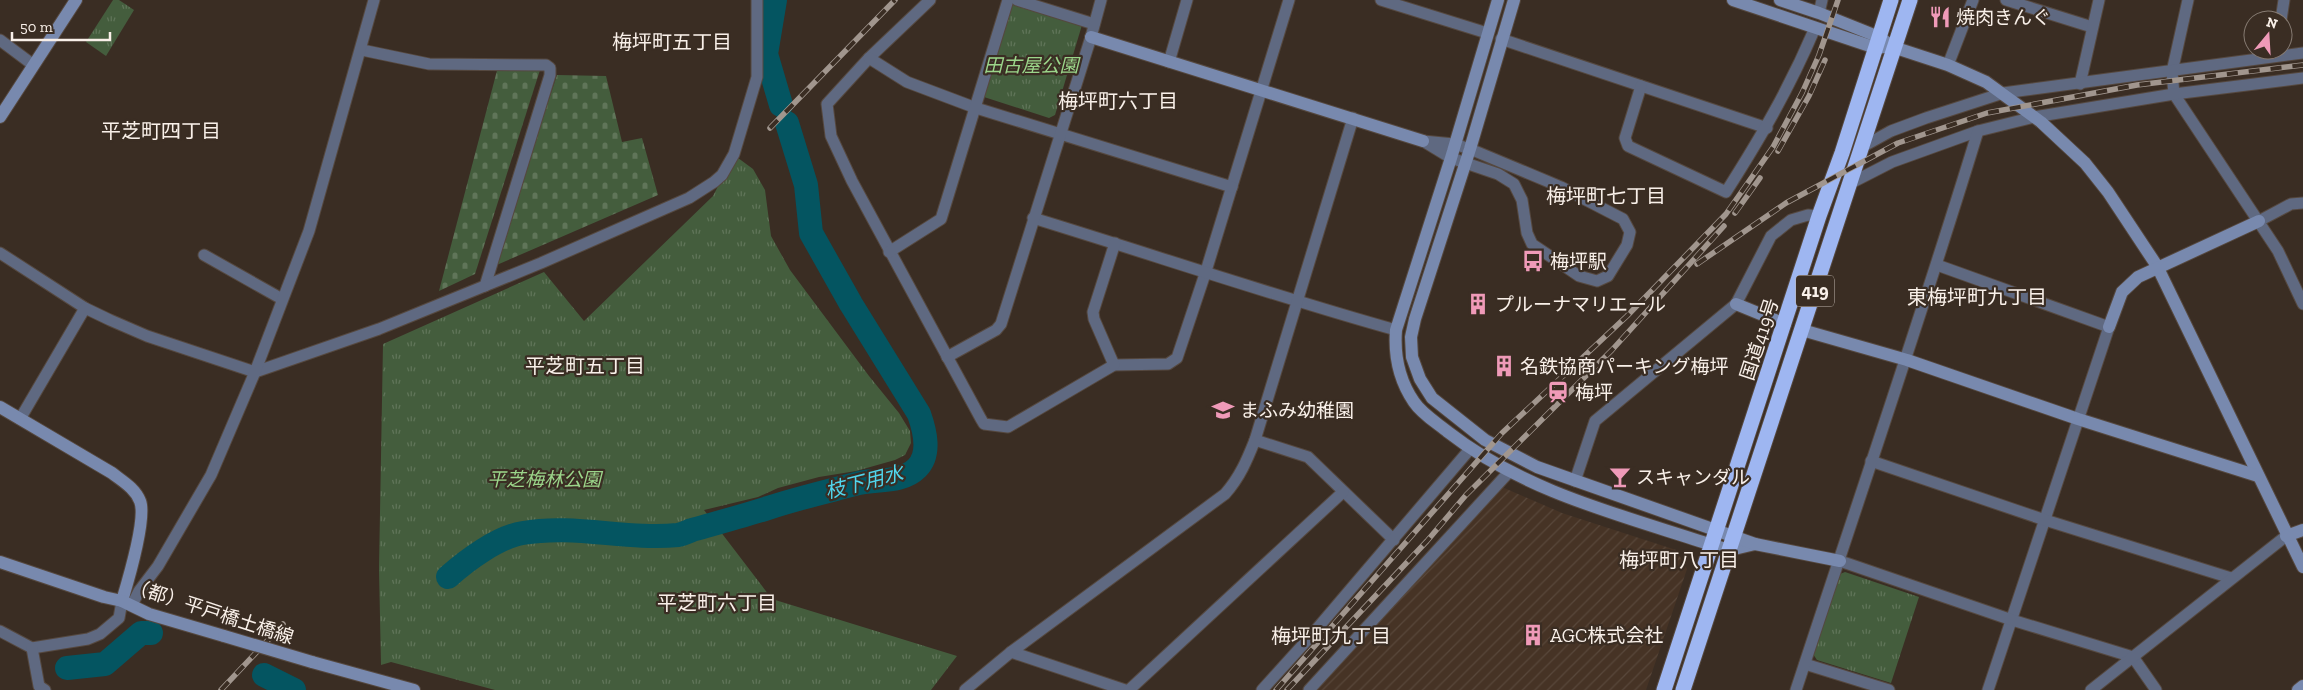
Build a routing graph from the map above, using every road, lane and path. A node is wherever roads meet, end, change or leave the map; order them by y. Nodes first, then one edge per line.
1 (76, 0) edge
2 (374, 0) edge
3 (757, 0) edge
4 (930, 0) edge
5 (1008, 0) edge
6 (1017, 0) edge
7 (1101, 0) edge
8 (1187, 0) edge
9 (1289, 0) edge
10 (1381, 0) edge
11 (1498, 0) edge
12 (1514, 0) edge
13 (1733, 0) edge
14 (1780, 0) edge
15 (1891, 0) edge
16 (1910, 0) edge
17 (1973, 0) edge
18 (2006, 0) edge
19 (2099, 0) edge
20 (2188, 0) edge
21 (1821, 6) edge
22 (1094, 24) junction
23 (2092, 27) junction
24 (1815, 28) junction
25 (1488, 33) junction
26 (1091, 38) junction
27 (1501, 39) junction
28 (0, 40) edge
29 (1878, 43) junction
30 (1894, 47) junction
31 (362, 50) junction
32 (869, 58) junction
33 (2243, 60) edge
34 (1169, 62) junction
35 (32, 64) junction
36 (1948, 65) junction
37 (2172, 72) junction
38 (2303, 78) edge
39 (2080, 84) junction
40 (1642, 86) junction
41 (1260, 90) junction
42 (2003, 93) junction
43 (2174, 94) junction
44 (976, 108) junction
45 (0, 117) edge
46 (2034, 117) junction
47 (1353, 118) junction
48 (1767, 128) junction
49 (1978, 131) junction
50 (1060, 133) junction
51 (1423, 141) junction
52 (1454, 144) junction
53 (1862, 147) junction
54 (1470, 149) junction
55 (1451, 158) junction
56 (1465, 162) junction
57 (1849, 184) junction
58 (1232, 187) junction
59 (2303, 203) edge
60 (1819, 216) junction
61 (1032, 218) junction
62 (2259, 221) junction
63 (1115, 243) junction
64 (889, 252) junction
65 (0, 253) edge
66 (204, 255) dead end
67 (1937, 265) junction
68 (2157, 266) junction
69 (1206, 271) junction
70 (485, 286) junction
71 (282, 299) junction
72 (1298, 302) junction
73 (1736, 304) junction
74 (2303, 304) edge
75 (85, 308) junction
76 (1785, 324) junction
77 (2109, 327) junction
78 (1396, 330) junction
79 (1802, 330) junction
80 (947, 358) junction
81 (1906, 360) junction
82 (1114, 365) junction
83 (255, 372) junction
84 (0, 407) edge
85 (20, 419) junction
86 (2078, 419) junction
87 (1255, 440) junction
88 (1470, 449) junction
89 (1870, 461) junction
90 (1509, 472) junction
91 (2258, 476) junction
92 (1575, 481) junction
93 (1344, 492) junction
94 (2045, 520) junction
95 (1717, 529) junction
96 (2303, 530) edge
97 (2286, 536) junction
98 (1394, 540) junction
99 (1732, 542) junction
100 (1712, 545) junction
101 (1840, 561) junction
102 (0, 562) edge
103 (2303, 567) edge
104 (2231, 578) junction
105 (127, 603) junction
106 (2012, 620) junction
107 (0, 631) edge
108 (32, 648) junction
109 (1011, 652) junction
110 (2133, 657) junction
111 (1804, 664) junction
112 (2303, 686) edge
113 (45, 690) edge
114 (414, 690) edge
115 (965, 690) edge
116 (1124, 690) edge
117 (1129, 690) edge
118 (1262, 690) edge
119 (1309, 690) edge
120 (1664, 690) edge
121 (1683, 690) edge
122 (1796, 690) edge
123 (1889, 690) edge
124 (1988, 690) edge
125 (2091, 690) edge
126 (2156, 690) edge
127 (2298, 690) edge

1 - 35 street
2 - 31 street
3 - 70 street
4 - 32 street
5 - 44 street
6 - 22 street
7 - 22 street
8 - 34 street
9 - 41 street
10 - 25 street
11 - 25 street
12 - 27 street
13 - 24 street
14 - 21 street
15 - 29 highway, 国道419号 / 419
16 - 30 highway, 国道419号 / 419
17 - 36 street
18 - 23 street
19 - 23 street
20 - 37 street
21 - 29 street
22 - 26 street
23 - 39 street
24 - 29 street
24 - 48 street
25 - 52 street
26 - 34 street
26 - 50 street
27 - 40 street
27 - 54 street
28 - 35 street
29 - 30 street
29 - 60 highway, 国道419号 / 419
30 - 36 street
30 - 53 highway, 国道419号 / 419
31 - 70 street
31 - 71 street
32 - 44 street
32 - 64 street
33 - 37 street
34 - 41 street
35 - 45 street
36 - 42 street
37 - 39 street
37 - 43 street
38 - 43 street
39 - 42 street
40 - 48 street
40 - 48 street
41 - 47 street
41 - 58 street
42 - 46 street
42 - 53 street
43 - 46 street
43 - 62 street
44 - 50 street
44 - 64 street
46 - 49 street
46 - 68 street
47 - 51 street
47 - 72 street
49 - 57 street
49 - 67 street
50 - 58 street
50 - 61 street
51 - 52 street
51 - 55 street
52 - 54 street
52 - 55 street
53 - 57 highway, 国道419号 / 419
54 - 56 street
54 - 56 street
55 - 56 street
55 - 78 street
56 - 92 street
57 - 79 highway, 国道419号 / 419
58 - 69 street
59 - 62 street
60 - 73 street
60 - 76 highway, 国道419号 / 419
61 - 63 street
61 - 80 street
62 - 68 street
62 - 74 street
63 - 69 street
63 - 82 street
64 - 80 street
65 - 75 street
66 - 71 street
67 - 77 street
67 - 81 street
68 - 77 street
68 - 91 street
69 - 72 street
69 - 82 street
70 - 83 street
71 - 83 street
72 - 78 street
72 - 87 street
73 - 76 street
73 - 92 street
75 - 83 street
75 - 85 street
76 - 95 highway, 国道419号 / 419
77 - 86 street
78 - 88 street
79 - 81 street
79 - 99 highway, 国道419号 / 419
80 - 82 street
81 - 86 street
81 - 89 street
83 - 105 street
84 - 85 street
85 - 105 street
86 - 91 street
86 - 94 street
87 - 93 street
87 - 109 street
88 - 90 street
88 - 98 street
89 - 94 street
89 - 101 street
90 - 100 street
90 - 119 street
91 - 97 street
92 - 95 street
93 - 98 street
93 - 117 street
94 - 104 street
94 - 106 street
95 - 99 street
95 - 100 highway, 国道419号 / 419
96 - 97 street
97 - 103 street
97 - 104 street
98 - 118 street
99 - 100 street
99 - 101 street
99 - 121 highway, 国道419号 / 419
100 - 120 highway, 国道419号 / 419
101 - 106 street
101 - 111 street
102 - 105 street, （都）平戸橋土橋線
104 - 110 street
105 - 108 street
105 - 114 street, （都）平戸橋土橋線, bridge
106 - 110 street
106 - 124 street
107 - 108 street
108 - 113 street
109 - 115 street
109 - 116 street
110 - 125 street
110 - 126 street
111 - 122 street
111 - 123 street
112 - 127 street

